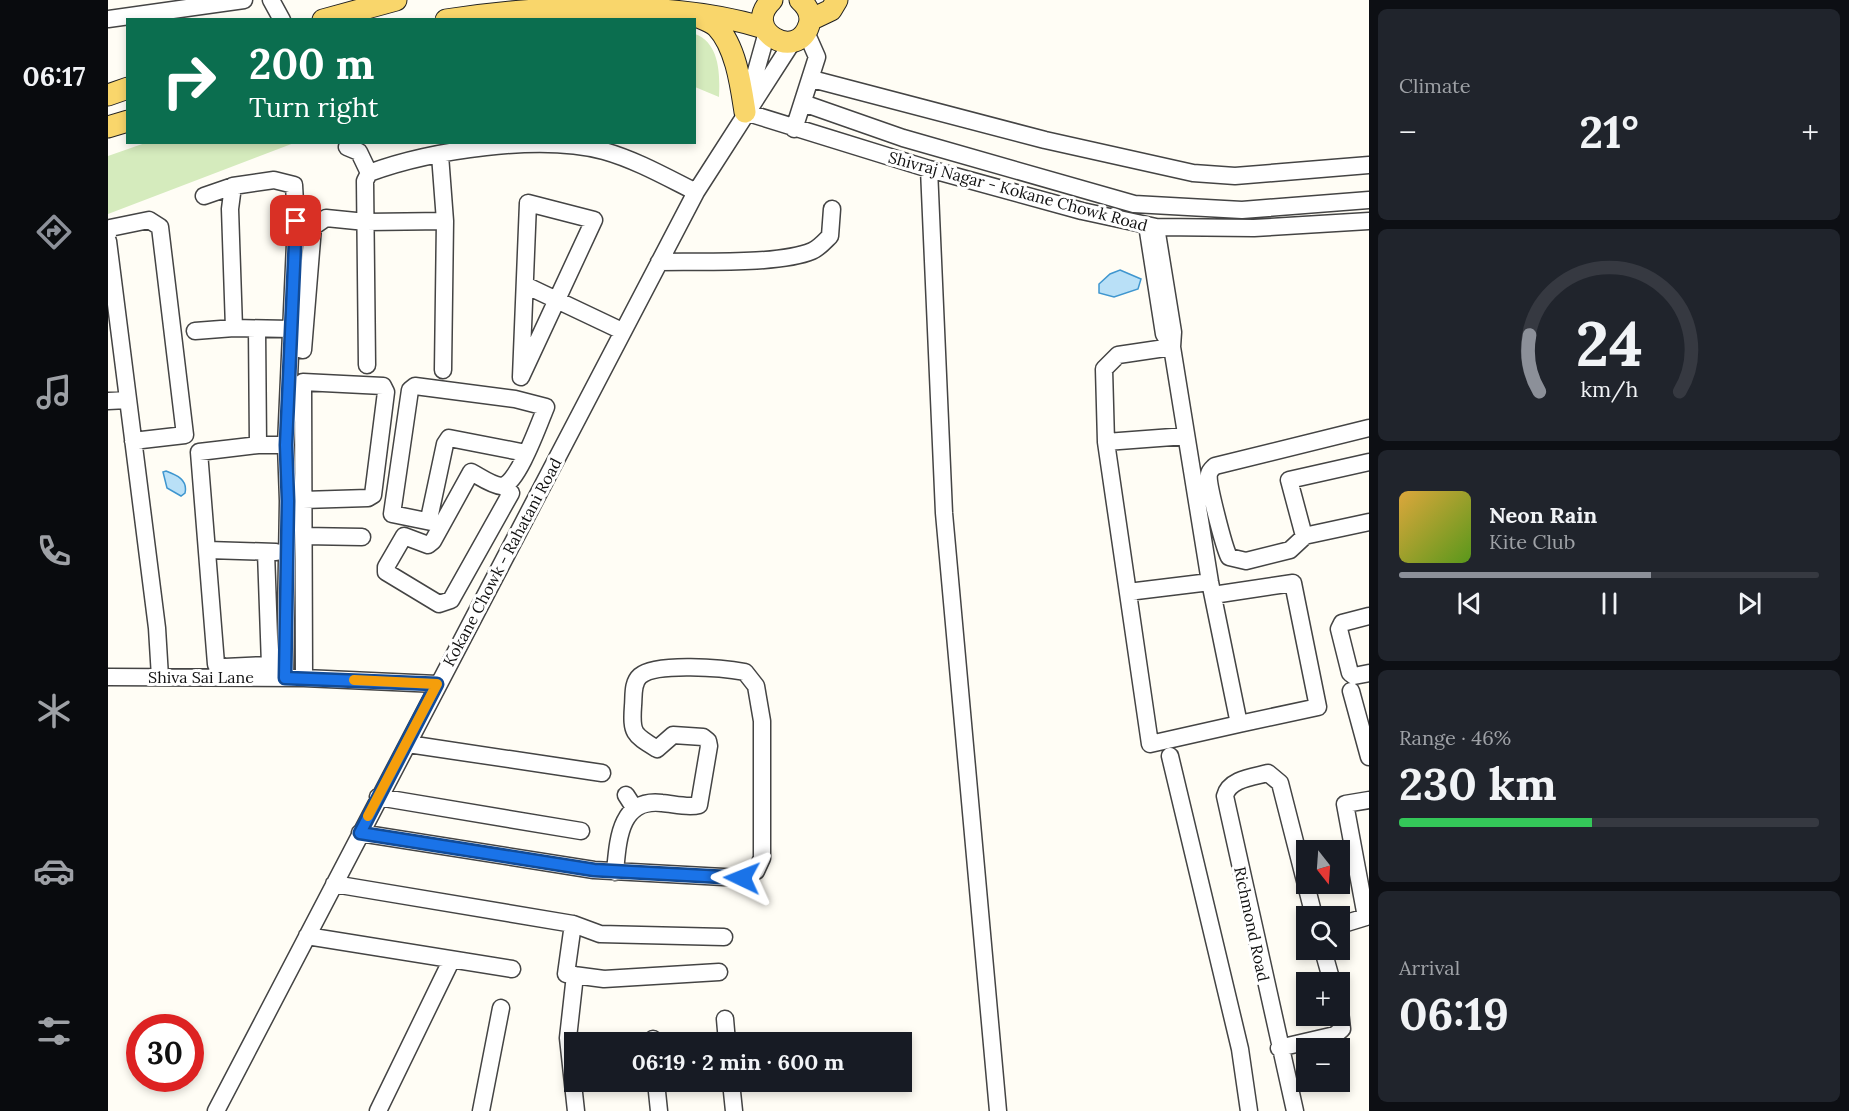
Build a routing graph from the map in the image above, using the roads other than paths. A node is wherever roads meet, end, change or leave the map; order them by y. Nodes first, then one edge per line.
1 (244, 0) edge
2 (271, 0) edge
3 (396, 0) edge
4 (772, 0) edge
5 (800, 0) edge
6 (837, 0) edge
7 (673, 3) junction
8 (281, 18) edge
9 (330, 18) edge
10 (458, 18) edge
11 (108, 19) edge
12 (765, 30) junction
13 (803, 31) junction
14 (812, 79) junction
15 (126, 89) edge
16 (108, 94) edge
17 (802, 103) junction
18 (745, 112) junction
19 (126, 122) edge
20 (108, 128) edge
21 (794, 129) junction
22 (523, 144) edge
23 (561, 144) edge
24 (347, 147) dead end
25 (440, 155) junction
26 (1369, 165) edge
27 (929, 169) junction
28 (369, 173) junction
29 (233, 186) junction
30 (696, 192) junction
31 (204, 196) dead end
32 (1369, 200) edge
33 (832, 209) dead end
34 (445, 221) junction
35 (1369, 221) edge
36 (366, 222) junction
37 (1152, 226) junction
38 (108, 234) edge
39 (108, 241) edge
40 (659, 262) junction
41 (525, 285) junction
42 (556, 300) junction
43 (234, 328) junction
44 (257, 329) junction
45 (291, 329) junction
46 (195, 331) dead end
47 (622, 331) junction
48 (1172, 347) junction
49 (303, 350) dead end
50 (367, 365) dead end
51 (443, 370) dead end
52 (128, 400) junction
53 (108, 401) edge
54 (1369, 428) edge
55 (1186, 436) junction
56 (133, 441) junction
57 (1106, 442) junction
58 (258, 445) junction
59 (286, 445) junction
60 (526, 453) junction
61 (1369, 462) edge
62 (519, 470) junction
63 (548, 474) junction
64 (503, 486) junction
65 (540, 490) junction
66 (303, 500) junction
67 (435, 521) junction
68 (1369, 522) edge
69 (304, 536) junction
70 (1305, 536) junction
71 (362, 537) dead end
72 (208, 550) junction
73 (266, 552) junction
74 (286, 552) junction
75 (1212, 589) junction
76 (1128, 592) junction
77 (1369, 616) edge
78 (280, 669) junction
79 (1369, 674) edge
80 (108, 676) edge
81 (160, 677) junction
82 (304, 678) junction
83 (437, 684) junction
84 (1351, 691) dead end
85 (1239, 724) junction
86 (408, 744) junction
87 (1170, 756) dead end
88 (1369, 757) edge
89 (602, 773) dead end
90 (378, 797) junction
91 (1369, 800) edge
92 (581, 831) dead end
93 (360, 833) junction
94 (615, 872) junction
95 (334, 884) junction
96 (1311, 906) edge
97 (1350, 922) edge
98 (573, 924) junction
99 (307, 936) junction
100 (724, 937) dead end
101 (451, 961) junction
102 (512, 969) dead end
103 (719, 972) dead end
104 (575, 975) junction
105 (501, 1008) dead end
106 (725, 1019) dead end
107 (1341, 1026) edge
108 (726, 1032) edge
109 (1279, 1048) junction
110 (658, 1092) edge
111 (732, 1092) edge
112 (216, 1111) edge
113 (378, 1111) edge
114 (481, 1111) edge
115 (576, 1111) edge
116 (659, 1111) edge
117 (734, 1111) edge
118 (998, 1111) edge
119 (1250, 1111) edge
120 (1294, 1111) edge

1 - 11 street
2 - 8 street
3 - 9 main road
4 - 12 main road
5 - 13 main road
6 - 13 main road
7 - 10 main road
7 - 12 main road
7 - 18 main road
12 - 13 main road
12 - 18 street
13 - 14 street
13 - 18 street
14 - 17 street
14 - 26 street
15 - 16 main road
17 - 21 street
17 - 32 street, Shivraj Nagar - Kokane Chowk Road
18 - 21 street, Shivraj Nagar - Kokane Chowk Road
18 - 30 street, Kokane Chowk - Rahatani Road
19 - 20 main road
21 - 27 street, Shivraj Nagar - Kokane Chowk Road
22 - 25 street
23 - 30 street
24 - 28 street
25 - 28 street
25 - 34 street
27 - 37 street, Shivraj Nagar - Kokane Chowk Road
27 - 118 street
28 - 36 street
29 - 31 street
29 - 43 street
29 - 45 street
30 - 40 street, Kokane Chowk - Rahatani Road
33 - 40 street
34 - 36 street
34 - 51 street
35 - 37 street, Shivraj Nagar - Kokane Chowk Road
36 - 49 street
36 - 50 street
37 - 48 street
38 - 56 street
39 - 52 street
40 - 47 street, Kokane Chowk - Rahatani Road
41 - 42 street
41 - 42 street
41 - 42 street
42 - 47 street
43 - 44 street
43 - 46 street
44 - 45 street
44 - 58 street
45 - 59 street
47 - 63 street, Kokane Chowk - Rahatani Road
48 - 55 street
48 - 57 street
52 - 53 street
52 - 56 street
54 - 70 street
55 - 57 street
55 - 75 street
56 - 81 street
57 - 76 street
58 - 59 street
58 - 72 street
59 - 74 street
60 - 62 street
60 - 67 street
60 - 67 street
61 - 70 street
62 - 63 street
62 - 64 street
62 - 65 street
63 - 65 street, Kokane Chowk - Rahatani Road
64 - 67 street
64 - 67 street
65 - 83 street, Kokane Chowk - Rahatani Road
66 - 66 street
66 - 69 street
68 - 70 street
69 - 71 street
69 - 82 street
72 - 73 street
72 - 78 street
73 - 74 street
73 - 78 street
74 - 78 street
75 - 76 street
75 - 85 street
75 - 85 street
76 - 85 street
77 - 79 street
78 - 81 street, Shiva Sai Lane
78 - 82 street, Shiva Sai Lane
80 - 81 street, Shiva Sai Lane
82 - 83 street, Shiva Sai Lane
83 - 86 street, Kokane Chowk - Rahatani Road
84 - 88 street
86 - 89 street
86 - 90 street, Kokane Chowk - Rahatani Road
87 - 119 street
90 - 92 street
90 - 93 street, Kokane Chowk - Rahatani Road
91 - 97 street
93 - 94 street
93 - 95 street, Kokane Chowk - Rahatani Road
94 - 94 street
95 - 98 street
95 - 99 street, Kokane Chowk - Rahatani Road
96 - 109 street, Richmond Road
98 - 100 street
98 - 104 street
99 - 101 street
99 - 112 street, Kokane Chowk - Rahatani Road
101 - 102 street
101 - 113 street
103 - 104 street
104 - 115 street
105 - 114 street
106 - 108 street
107 - 109 street
109 - 120 street, Richmond Road
110 - 116 street
111 - 117 street

